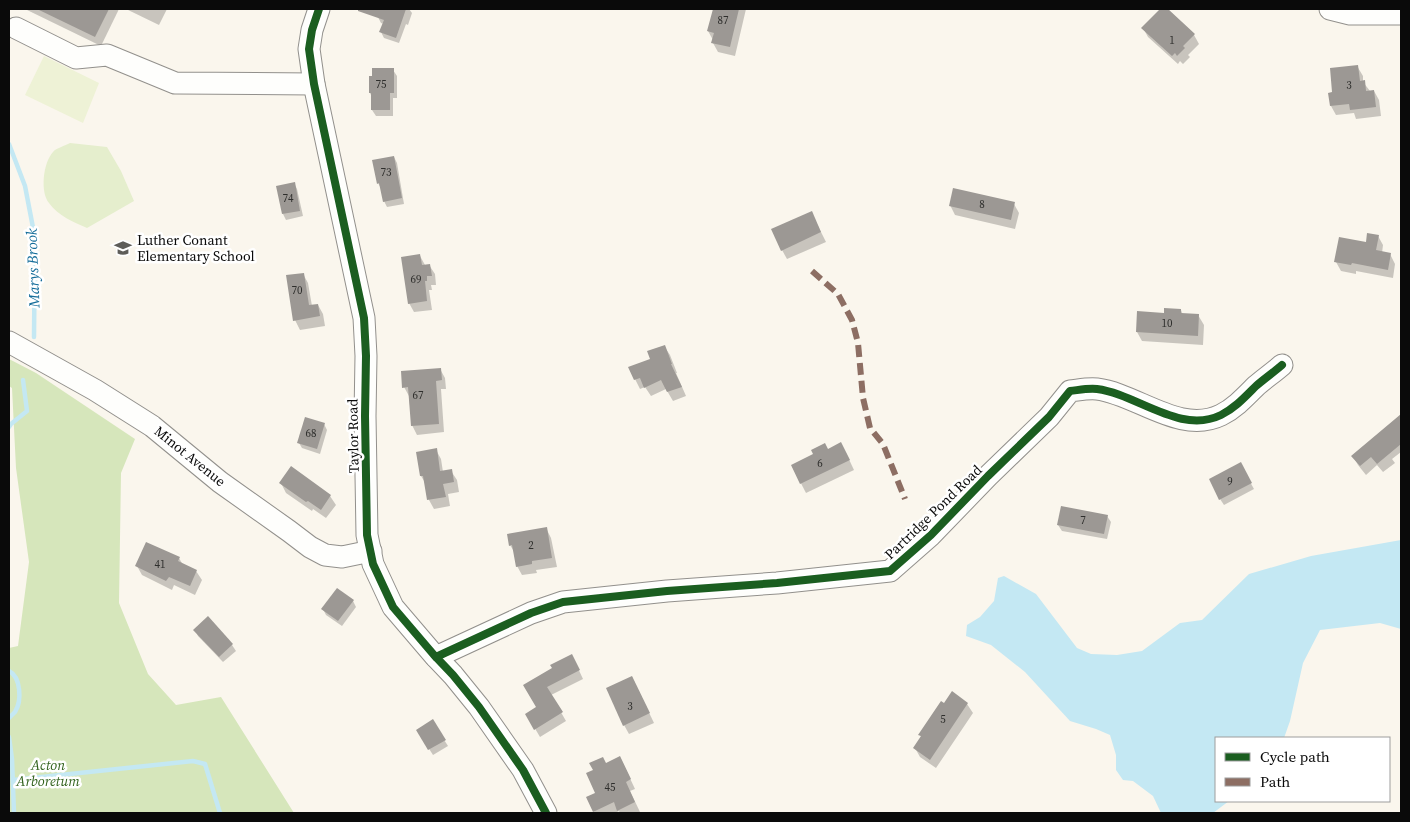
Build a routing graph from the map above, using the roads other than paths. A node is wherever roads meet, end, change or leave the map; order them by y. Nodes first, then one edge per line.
1 (319, 9) edge
2 (1330, 9) edge
3 (1401, 14) edge
4 (16, 28) dead end
5 (314, 84) junction
6 (9, 342) edge
7 (1282, 364) dead end
8 (371, 551) junction
9 (436, 657) junction
10 (546, 813) edge

1 - 5 street, Taylor Road
2 - 3 street
4 - 5 street
5 - 8 street, Taylor Road
6 - 8 street, Minot Avenue
7 - 9 street, Partridge Pond Road
8 - 9 street, Taylor Road
9 - 10 street, Taylor Road

